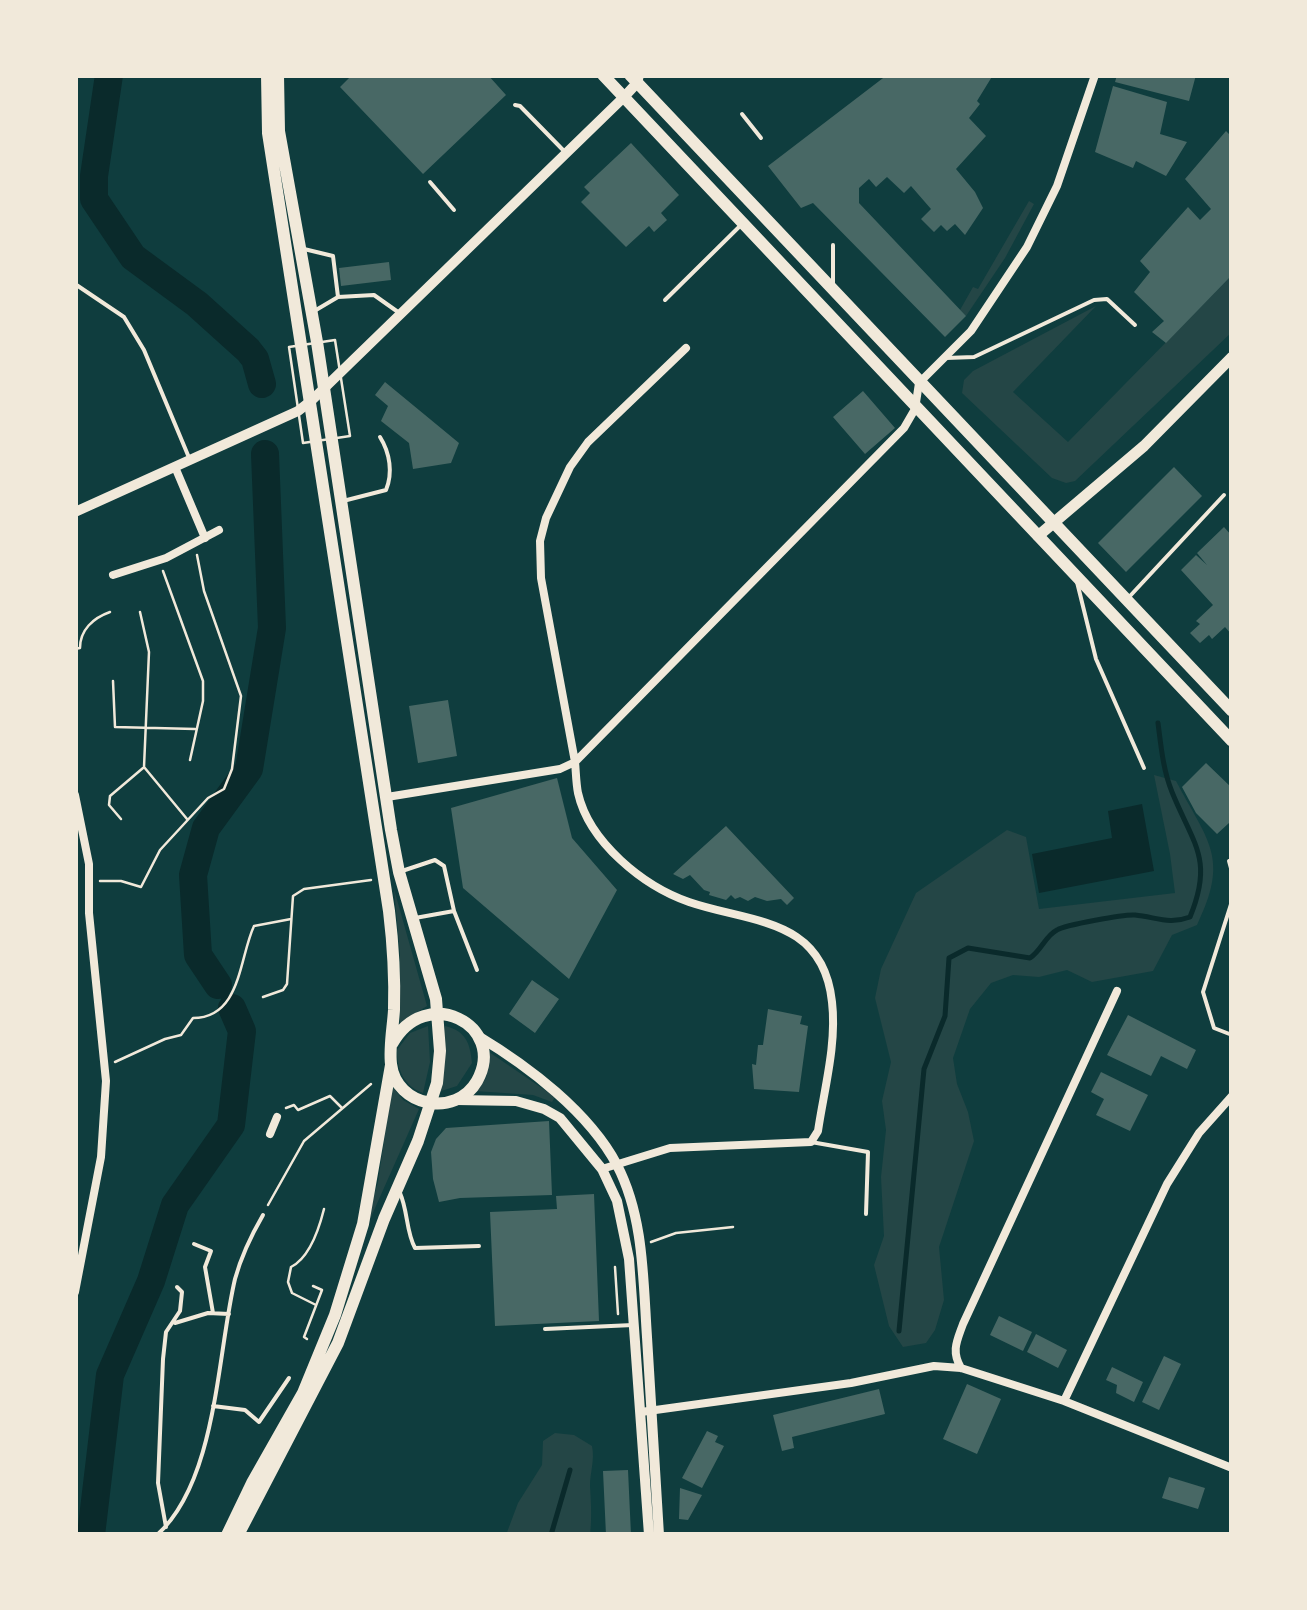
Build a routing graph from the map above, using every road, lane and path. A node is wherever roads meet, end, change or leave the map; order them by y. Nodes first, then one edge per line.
1 (267, 75) edge
2 (278, 75) edge
3 (603, 75) edge
4 (1096, 75) edge
5 (635, 78) edge
6 (624, 97) junction
7 (515, 105) dead end
8 (742, 114) dead end
9 (760, 138) dead end
10 (566, 153) junction
11 (430, 182) dead end
12 (454, 210) dead end
13 (742, 224) junction
14 (833, 246) dead end
15 (300, 248) junction
16 (75, 284) edge
17 (338, 297) junction
18 (664, 300) dead end
19 (842, 301) junction
20 (312, 312) junction
21 (401, 314) junction
22 (1135, 325) dead end
23 (686, 348) dead end
24 (1232, 357) edge
25 (946, 358) junction
26 (920, 383) junction
27 (324, 390) junction
28 (311, 401) junction
29 (914, 409) junction
30 (380, 437) dead end
31 (190, 460) junction
32 (175, 467) junction
33 (1224, 495) dead end
34 (341, 502) junction
35 (75, 512) edge
36 (1053, 522) junction
37 (219, 530) dead end
38 (1038, 536) junction
39 (205, 538) junction
40 (195, 543) junction
41 (160, 560) junction
42 (112, 575) dead end
43 (1076, 578) junction
44 (1127, 600) junction
45 (110, 612) dead end
46 (140, 612) dead end
47 (75, 649) edge
48 (112, 681) dead end
49 (1232, 711) edge
50 (144, 726) junction
51 (196, 730) junction
52 (1232, 742) edge
53 (190, 760) dead end
54 (575, 762) junction
55 (144, 766) junction
56 (1144, 768) dead end
57 (75, 795) edge
58 (387, 797) junction
59 (121, 820) dead end
60 (188, 820) junction
61 (1230, 860) edge
62 (399, 872) junction
63 (1232, 872) edge
64 (383, 878) junction
65 (89, 881) junction
66 (1232, 901) edge
67 (454, 910) junction
68 (413, 918) junction
69 (291, 920) junction
70 (477, 970) dead end
71 (1117, 991) dead end
72 (263, 998) dead end
73 (438, 1012) junction
74 (1232, 1035) edge
75 (477, 1036) junction
76 (392, 1044) junction
77 (104, 1063) junction
78 (391, 1064) junction
79 (373, 1082) dead end
80 (1232, 1096) edge
81 (456, 1100) junction
82 (431, 1104) junction
83 (344, 1109) junction
84 (277, 1118) joint
85 (270, 1134) dead end
86 (811, 1142) junction
87 (616, 1164) junction
88 (602, 1169) junction
89 (398, 1188) junction
90 (324, 1209) dead end
91 (866, 1214) dead end
92 (263, 1215) joint
93 (733, 1227) dead end
94 (676, 1234) dead end
95 (194, 1244) dead end
96 (478, 1246) dead end
97 (614, 1252) dead end
98 (314, 1286) dead end
99 (177, 1287) dead end
100 (75, 1292) edge
101 (316, 1304) junction
102 (214, 1313) junction
103 (229, 1314) junction
104 (174, 1323) junction
105 (633, 1325) junction
106 (619, 1326) junction
107 (545, 1329) dead end
108 (304, 1337) dead end
109 (961, 1368) junction
110 (289, 1378) dead end
111 (1064, 1401) junction
112 (213, 1406) junction
113 (646, 1411) junction
114 (1232, 1468) edge
115 (166, 1527) junction
116 (156, 1535) edge
117 (227, 1535) edge
118 (238, 1535) edge
119 (649, 1535) edge
120 (658, 1535) edge

1 - 28 highway
2 - 15 highway
3 - 6 highway
4 - 25 street
5 - 6 street
5 - 19 highway
6 - 10 street
6 - 13 highway
7 - 10 lane
8 - 9 lane
10 - 21 street
11 - 12 lane
13 - 18 lane
13 - 29 highway
14 - 19 lane
15 - 17 lane
15 - 20 highway
16 - 31 lane
17 - 20 lane
17 - 21 lane
19 - 26 highway
20 - 27 highway
21 - 27 street
22 - 25 lane
23 - 54 street
24 - 36 main road
25 - 26 street
26 - 29 street
26 - 36 highway
27 - 28 street
27 - 34 highway
28 - 31 street
28 - 64 highway
29 - 38 highway
29 - 54 street
30 - 34 lane
31 - 32 street
32 - 35 street
32 - 39 street
33 - 44 lane
34 - 58 highway
36 - 38 main road
36 - 44 highway
37 - 39 street
38 - 43 highway
39 - 40 street
40 - 41 street
40 - 60 path
41 - 42 street
41 - 51 path
43 - 52 highway
43 - 56 lane
44 - 49 highway
45 - 47 path
46 - 50 path
48 - 50 path
50 - 51 path
50 - 55 path
51 - 53 path
54 - 58 street
54 - 86 street
55 - 59 path
55 - 60 path
57 - 65 street
58 - 62 highway
60 - 65 path
61 - 63 lane
62 - 67 lane
62 - 68 highway
64 - 69 path
64 - 76 highway
65 - 77 street
66 - 74 lane
67 - 68 lane
67 - 70 lane
68 - 73 highway
69 - 72 path
69 - 77 path
71 - 109 street
73 - 75 highway
73 - 76 highway
73 - 82 highway
75 - 81 highway
75 - 87 street
76 - 78 highway
77 - 100 street
78 - 82 highway
78 - 117 highway
79 - 83 path
80 - 111 street
81 - 82 highway
81 - 88 street
82 - 89 highway
83 - 84 path
83 - 92 path
84 - 85 street
86 - 87 street
86 - 91 lane
87 - 88 street
87 - 113 street
88 - 105 street
89 - 96 lane
89 - 118 highway
90 - 101 path
92 - 103 lane
93 - 94 path
95 - 102 lane
97 - 106 path
98 - 101 path
99 - 104 lane
101 - 108 path
102 - 103 lane
102 - 104 lane
103 - 112 lane
104 - 115 lane
105 - 106 lane
105 - 113 street
106 - 107 lane
109 - 111 street
109 - 113 street
110 - 112 lane
111 - 114 street
112 - 115 lane
113 - 119 street
113 - 120 street
115 - 116 lane

